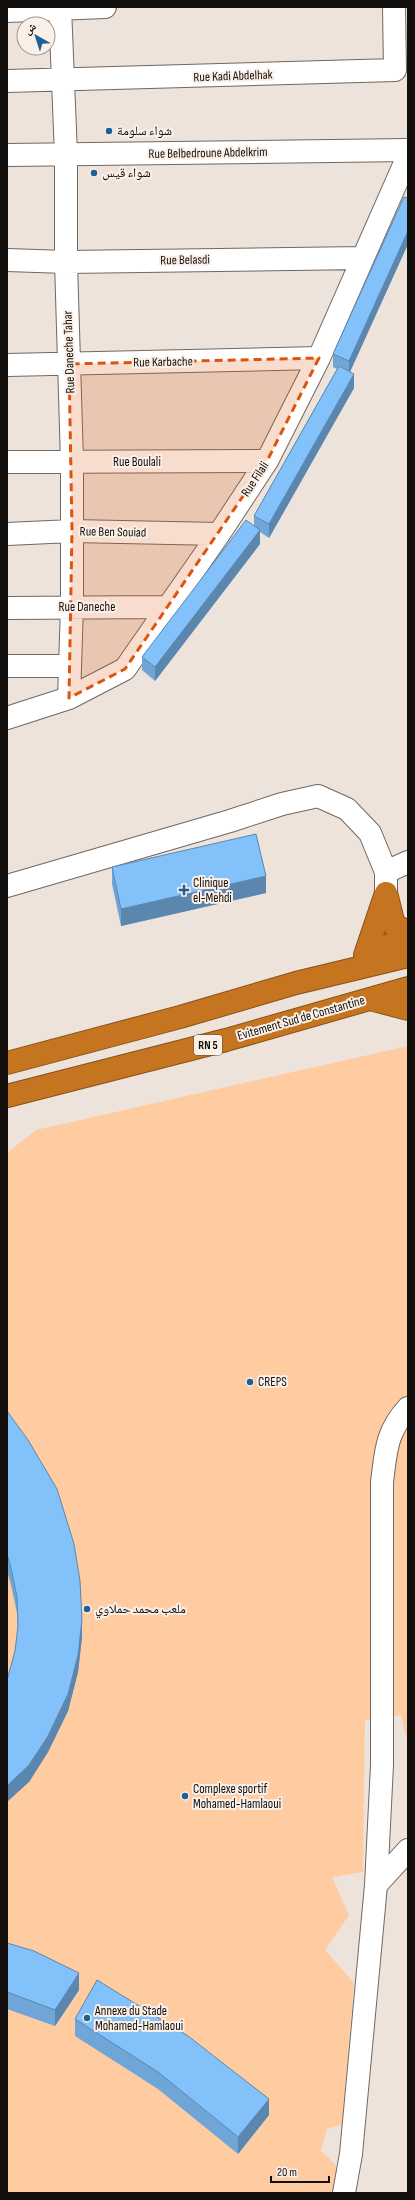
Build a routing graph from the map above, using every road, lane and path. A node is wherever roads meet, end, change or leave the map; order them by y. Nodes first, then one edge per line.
1 (104, 7) edge
2 (394, 7) edge
3 (60, 8) edge
4 (7, 11) edge
5 (7, 81) edge
6 (62, 81) junction
7 (408, 150) edge
8 (7, 155) edge
9 (66, 155) junction
10 (408, 156) edge
11 (363, 258) junction
12 (7, 260) edge
13 (66, 262) junction
14 (319, 358) junction
15 (7, 364) edge
16 (69, 364) junction
17 (267, 461) junction
18 (7, 462) edge
19 (72, 462) junction
20 (72, 531) junction
21 (7, 534) edge
22 (219, 534) junction
23 (72, 606) junction
24 (167, 607) junction
25 (7, 608) edge
26 (7, 666) edge
27 (70, 666) junction
28 (69, 698) junction
29 (7, 718) edge
30 (408, 862) edge
31 (386, 882) junction
32 (7, 886) edge
33 (408, 932) edge
34 (408, 938) edge
35 (364, 955) junction
36 (408, 956) edge
37 (296, 983) junction
38 (408, 988) edge
39 (369, 999) junction
40 (408, 1009) edge
41 (7, 1063) edge
42 (7, 1096) edge
43 (408, 1408) edge
44 (408, 1850) edge
45 (376, 1886) junction
46 (344, 2193) edge

1 - 3 street
2 - 6 street, Rue Kadi Abdelhak
3 - 4 street
3 - 6 street, Rue Daneche Tahar
5 - 6 street, Rue Kadi Abdelhak
6 - 9 street, Rue Daneche Tahar
7 - 9 street, Rue Belbedroune Abdelkrim
8 - 9 street, Rue Belbedroune Abdelkrim
9 - 13 street, Rue Daneche Tahar
10 - 11 street, Rue Filali
11 - 13 street, Rue Belasdi
11 - 14 street, Rue Filali
12 - 13 street, Rue Belasdi
13 - 16 street, Rue Daneche Tahar
14 - 16 street, Rue Karbache
14 - 17 street, Rue Filali
15 - 16 street, Rue Karbache
16 - 19 street, Rue Daneche Tahar
17 - 19 street, Rue Boulali
17 - 22 street, Rue Filali
18 - 19 street, Rue Boulali
19 - 20 street, Rue Daneche Tahar
20 - 21 street, Rue Ben Souiad
20 - 22 street, Rue Ben Souiad
20 - 23 street, Rue Daneche Tahar
22 - 24 street, Rue Filali
23 - 24 street, Rue Daneche
23 - 25 street, Rue Daneche
23 - 27 street, Rue Daneche Tahar
24 - 28 street, Rue Filali
26 - 27 street
27 - 28 street, Rue Daneche Tahar
28 - 29 street, Rue Filali
30 - 31 street
31 - 32 street
31 - 33 highway
31 - 35 highway
34 - 35 highway
35 - 37 highway
36 - 37 highway
37 - 41 highway
38 - 39 highway, Evitement Sud de Constantine / RN 5
39 - 40 highway
39 - 42 highway, Evitement Sud de Constantine / RN 5
43 - 45 street
44 - 45 street
45 - 46 street

